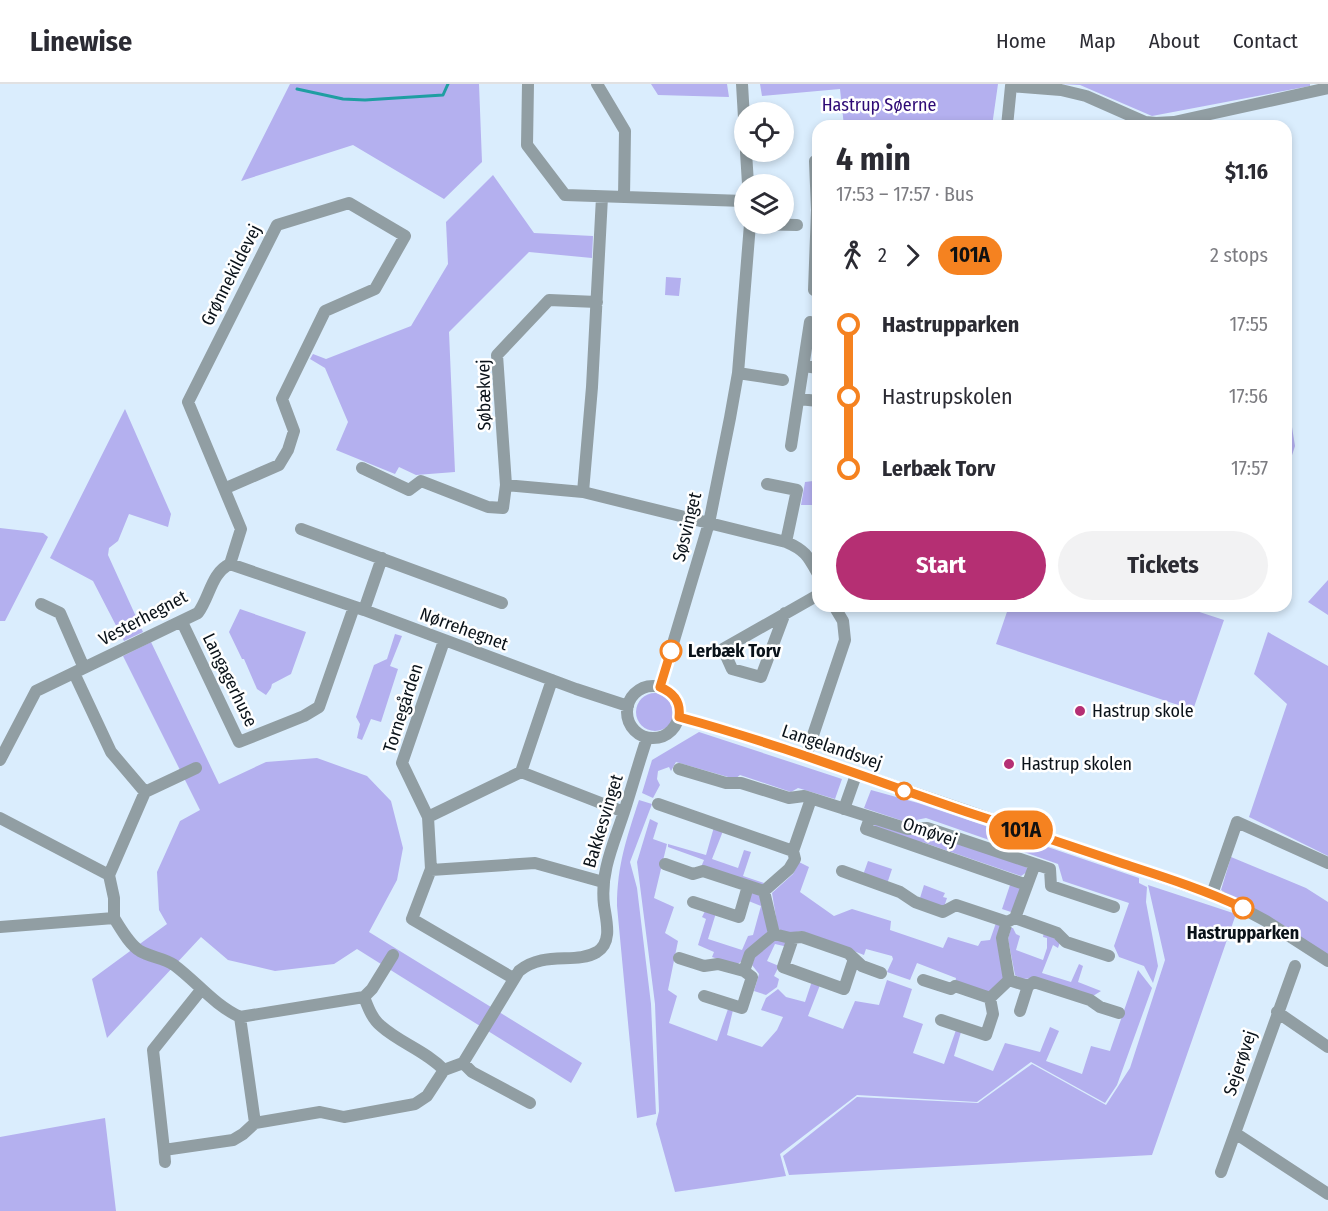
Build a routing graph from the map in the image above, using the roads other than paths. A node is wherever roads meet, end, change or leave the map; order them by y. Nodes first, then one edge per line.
1 (528, 84) edge
2 (597, 84) edge
3 (742, 84) edge
4 (1328, 88) edge
5 (743, 102) edge
6 (1008, 120) edge
7 (1140, 120) edge
8 (1183, 120) edge
9 (602, 197) junction
10 (624, 197) junction
11 (734, 201) edge
12 (794, 225) edge
13 (797, 225) dead end
14 (749, 234) edge
15 (597, 302) junction
16 (810, 322) dead end
17 (804, 366) junction
18 (812, 367) edge
19 (738, 373) junction
20 (783, 380) dead end
21 (799, 399) junction
22 (812, 400) edge
23 (791, 446) dead end
24 (362, 468) dead end
25 (767, 484) dead end
26 (506, 485) junction
27 (226, 488) junction
28 (583, 492) junction
29 (709, 523) junction
30 (301, 529) dead end
31 (786, 542) junction
32 (382, 558) junction
33 (230, 564) junction
34 (812, 564) edge
35 (812, 599) edge
36 (502, 603) dead end
37 (40, 604) dead end
38 (359, 609) junction
39 (838, 612) edge
40 (785, 613) junction
41 (182, 622) junction
42 (444, 641) junction
43 (79, 670) junction
44 (552, 680) junction
45 (660, 687) junction
46 (628, 706) junction
47 (679, 717) junction
48 (647, 738) junction
49 (806, 756) junction
50 (0, 760) edge
51 (196, 768) dead end
52 (679, 769) dead end
53 (521, 772) junction
54 (856, 774) junction
55 (145, 792) junction
56 (811, 799) junction
57 (658, 804) dead end
58 (844, 809) junction
59 (624, 812) junction
60 (428, 817) junction
61 (0, 818) edge
62 (870, 818) junction
63 (793, 851) junction
64 (1328, 863) edge
65 (665, 864) dead end
66 (1035, 864) junction
67 (431, 870) junction
68 (842, 872) dead end
69 (109, 875) junction
70 (603, 882) junction
71 (1027, 885) junction
72 (748, 886) junction
73 (764, 891) junction
74 (1212, 894) junction
75 (693, 902) dead end
76 (1114, 907) dead end
77 (114, 918) junction
78 (1011, 920) junction
79 (0, 927) edge
80 (774, 934) junction
81 (793, 938) junction
82 (393, 955) dead end
83 (1109, 956) dead end
84 (679, 958) dead end
85 (854, 959) junction
86 (1328, 961) edge
87 (1295, 966) dead end
88 (744, 971) junction
89 (881, 973) dead end
90 (513, 978) junction
91 (923, 980) dead end
92 (1009, 980) junction
93 (1028, 986) junction
94 (201, 990) junction
95 (704, 996) dead end
96 (364, 997) junction
97 (990, 998) junction
98 (1020, 1011) dead end
99 (1277, 1012) junction
100 (1119, 1013) dead end
101 (240, 1017) junction
102 (941, 1020) dead end
103 (1328, 1047) edge
104 (462, 1063) junction
105 (444, 1071) junction
106 (530, 1104) dead end
107 (255, 1123) junction
108 (1235, 1133) junction
109 (1221, 1172) dead end
110 (1328, 1194) edge

1 - 9 street
2 - 10 street
3 - 5 street
4 - 8 street
6 - 7 street
9 - 10 street
9 - 15 street
10 - 11 street
12 - 13 street, Søsvinget
14 - 19 street, Søsvinget
15 - 26 street, Søbækvej
15 - 28 street
16 - 17 street
17 - 18 street
17 - 21 street
19 - 20 street
19 - 29 street, Søsvinget
21 - 22 street
21 - 23 street
24 - 26 street, Søbækvej
25 - 31 street
26 - 28 street
27 - 27 street, Grønnekildevej
27 - 33 street, Grønnekildevej
28 - 29 street
29 - 31 street
29 - 45 street, Søsvinget
30 - 32 street, Nørrehegnet
31 - 34 street
32 - 36 street, Nørrehegnet
32 - 38 street
33 - 38 street, Nørrehegnet
33 - 41 street, Vesterhegnet
35 - 40 street
37 - 43 street, Vesterhegnet
38 - 41 street, Langagerhuse
38 - 42 street, Nørrehegnet
39 - 49 street
40 - 40 street
41 - 43 street, Vesterhegnet
42 - 44 street, Nørrehegnet
42 - 60 street, Tornegården
43 - 50 street, Vesterhegnet
43 - 55 street, Vesterhegnet
44 - 46 street, Nørrehegnet
44 - 53 street
45 - 46 street
45 - 47 street
46 - 48 street
47 - 48 street
47 - 49 street, Langelandsvej
48 - 59 street, Bakkesvinget
49 - 54 street, Langelandsvej
51 - 55 street
52 - 56 street, Omøvej
53 - 59 street
53 - 60 street
54 - 58 street
54 - 74 street, Langelandsvej
55 - 69 street
56 - 58 street, Omøvej
56 - 63 street
57 - 63 street
58 - 62 street, Omøvej
59 - 70 street, Bakkesvinget
60 - 67 street, Tornegården
61 - 69 street
62 - 66 street, Omøvej
62 - 71 street, Omøvej
63 - 73 street
64 - 74 street
65 - 72 street
66 - 71 street
66 - 76 street
67 - 70 street
67 - 90 street, Tornegården
68 - 78 street
69 - 77 street
70 - 90 street, Bakkesvinget
71 - 78 street
72 - 73 street
72 - 75 street
73 - 80 street
74 - 86 street, Langelandsvej
77 - 79 street
77 - 94 street
78 - 83 street
78 - 92 street
80 - 81 street
80 - 88 street
81 - 85 street
81 - 85 street
82 - 96 street
84 - 88 street
85 - 89 street
87 - 99 street, Sejerøvej
88 - 95 street
90 - 104 street, Bakkesvinget
91 - 97 street
92 - 93 street
92 - 97 street
93 - 98 street
93 - 100 street
94 - 101 street
94 - 107 street
96 - 101 street
96 - 105 street
97 - 102 street
99 - 103 street
99 - 108 street, Sejerøvej
101 - 107 street
104 - 105 street
104 - 106 street
105 - 107 street
108 - 109 street, Sejerøvej
108 - 110 street

